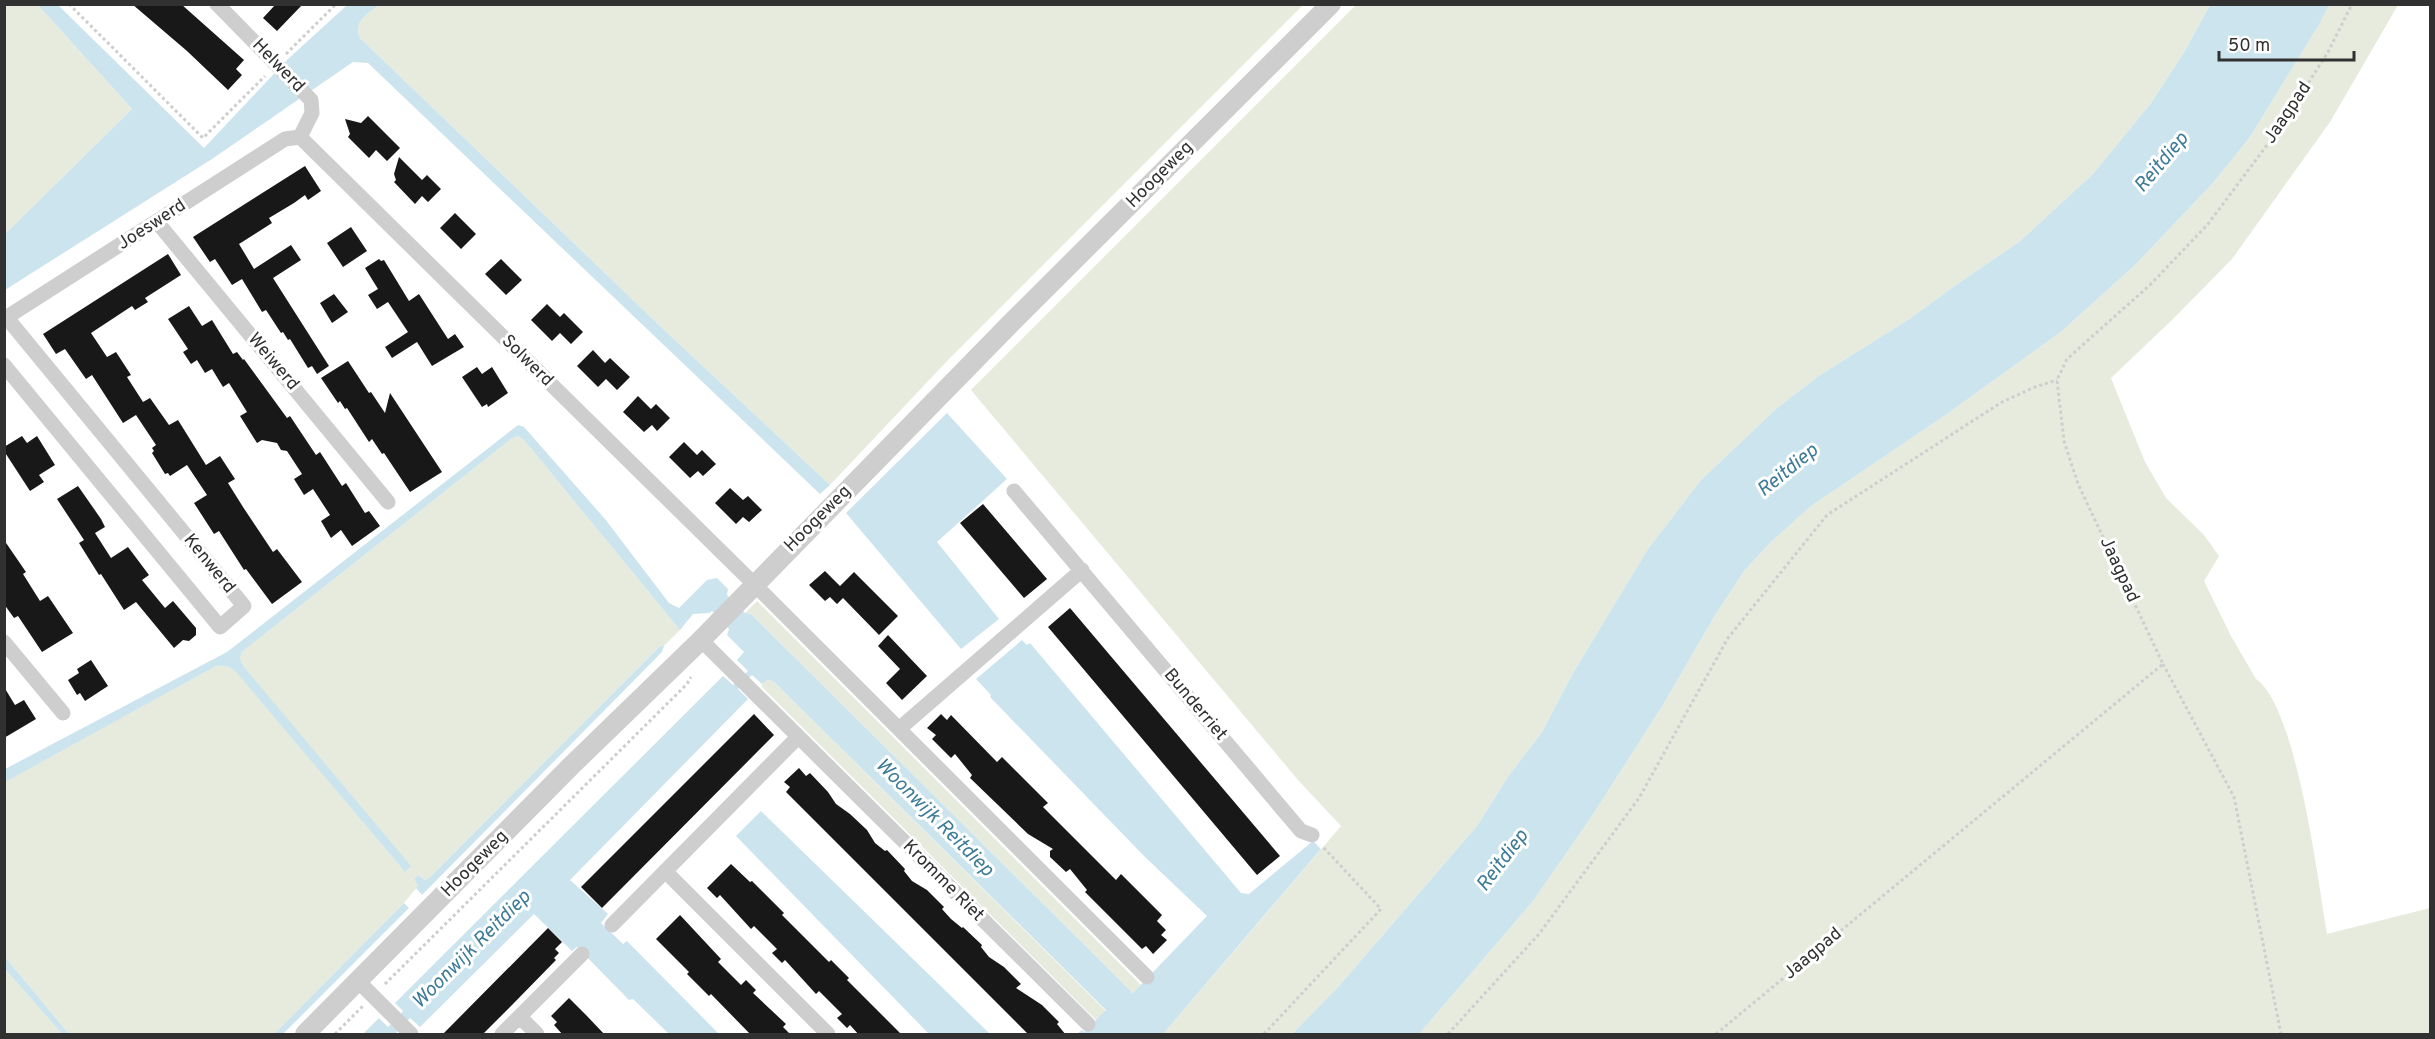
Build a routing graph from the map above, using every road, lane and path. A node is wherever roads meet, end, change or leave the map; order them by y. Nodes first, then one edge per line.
1 (69, 4) edge
2 (217, 4) edge
3 (333, 4) edge
4 (1331, 4) edge
5 (2352, 4) edge
6 (276, 64) junction
7 (300, 137) junction
8 (157, 222) junction
9 (6, 319) edge
10 (4, 365) edge
11 (2057, 380) junction
12 (1014, 491) dead end
13 (388, 502) dead end
14 (1082, 570) junction
15 (747, 592) junction
16 (707, 634) junction
17 (4, 642) edge
18 (2163, 664) junction
19 (692, 676) dead end
20 (63, 713) dead end
21 (899, 729) junction
22 (798, 737) junction
23 (1312, 835) dead end
24 (1327, 851) dead end
25 (664, 871) junction
26 (612, 925) dead end
27 (582, 954) dead end
28 (1146, 977) dead end
29 (358, 981) junction
30 (377, 1000) junction
31 (520, 1017) junction
32 (1088, 1024) dead end
33 (305, 1035) edge
34 (335, 1035) edge
35 (411, 1035) edge
36 (502, 1035) edge
37 (537, 1035) edge
38 (828, 1035) edge
39 (1264, 1035) edge
40 (1448, 1035) edge
41 (1716, 1035) edge
42 (2281, 1035) edge

1 - 6 path
2 - 6 street, Helwerd
3 - 6 path
4 - 15 street, Hoogeweg
5 - 11 path, Jaagpad
6 - 7 street, Helwerd
7 - 8 street, Joeswerd
7 - 15 street, Solwerd
8 - 9 street, Joeswerd
8 - 13 street, Weiwerd
9 - 10 street, Kenwerd
11 - 18 path, Jaagpad
11 - 40 path
12 - 14 street, Bunderriet
14 - 21 street
14 - 23 street, Bunderriet
15 - 16 street, Hoogeweg
15 - 21 street
16 - 22 street, Kromme Riet
16 - 29 street, Hoogeweg
17 - 20 street
18 - 41 path, Jaagpad
18 - 42 path
19 - 30 path
21 - 28 street
22 - 25 street
22 - 32 street, Kromme Riet
24 - 39 path
25 - 26 street
25 - 38 street
27 - 31 street
29 - 30 street
29 - 33 street, Hoogeweg
30 - 34 path
30 - 35 street
31 - 36 street
31 - 37 street

